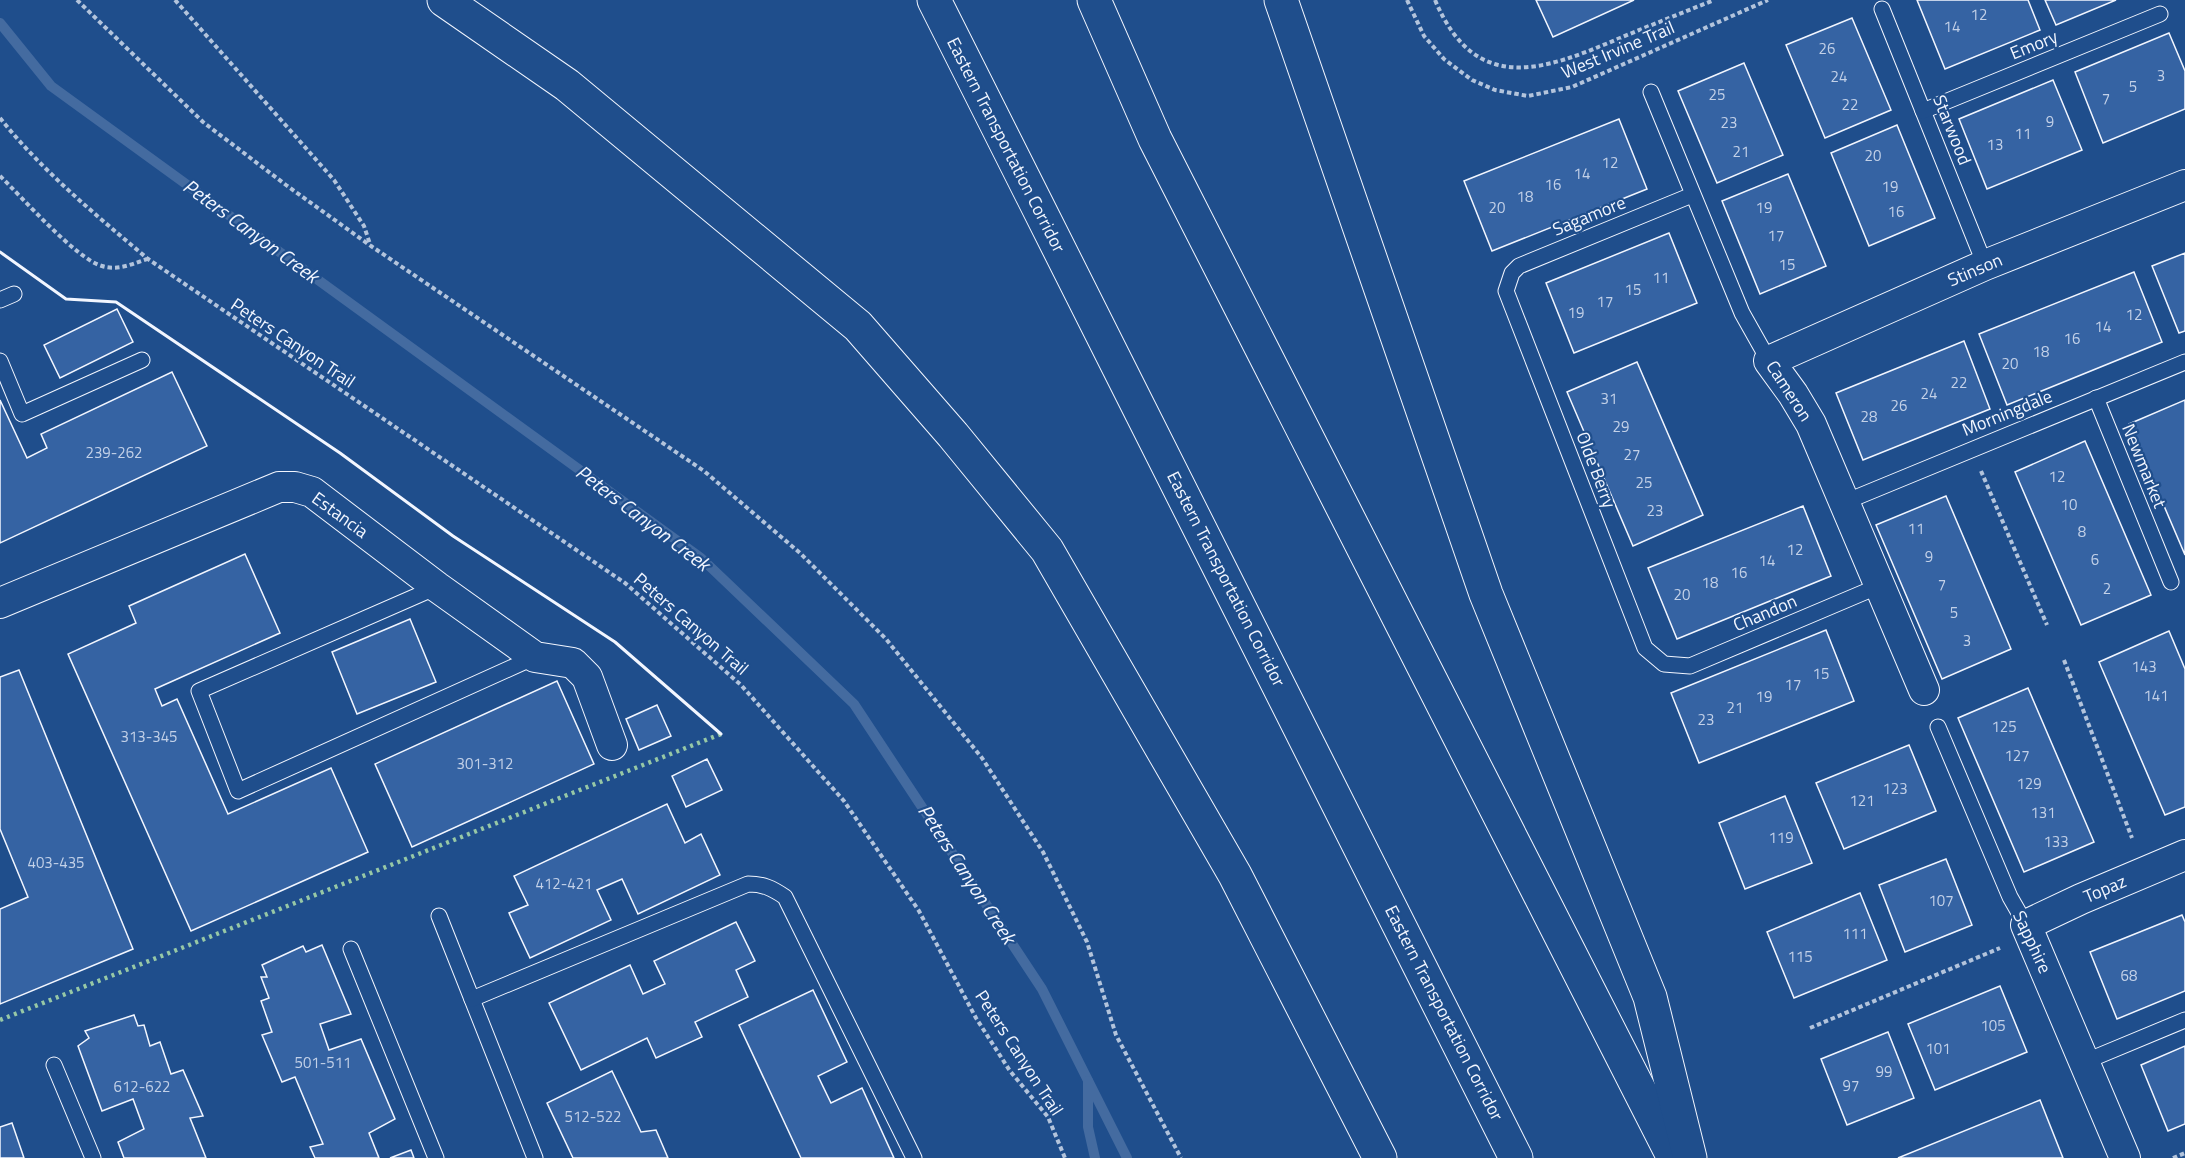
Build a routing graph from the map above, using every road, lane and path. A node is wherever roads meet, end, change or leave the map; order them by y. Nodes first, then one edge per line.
1 (78, 0) edge
2 (175, 0) edge
3 (444, 0) edge
4 (934, 0) edge
5 (1094, 0) edge
6 (1281, 0) edge
7 (1407, 0) edge
8 (1435, 0) edge
9 (1714, 0) edge
10 (1768, 0) edge
11 (1882, 9) dead end
12 (2160, 14) dead end
13 (1651, 92) dead end
14 (1923, 111) junction
15 (0, 118) edge
16 (0, 176) edge
17 (2185, 185) edge
18 (1692, 195) junction
19 (370, 246) junction
20 (148, 259) junction
21 (1986, 265) junction
22 (1508, 282) joint
23 (142, 360) dead end
24 (0, 361) edge
25 (1769, 361) junction
26 (2185, 362) edge
27 (2096, 398) junction
28 (1972, 449) junction
29 (1845, 502) junction
30 (2171, 582) dead end
31 (1879, 586) junction
32 (436, 587) junction
33 (0, 603) edge
34 (2047, 625) dead end
35 (535, 657) junction
36 (2064, 660) dead end
37 (1664, 664) joint
38 (1924, 690) dead end
39 (1938, 727) dead end
40 (612, 745) dead end
41 (2132, 838) dead end
42 (2185, 855) edge
43 (439, 915) dead end
44 (2015, 935) junction
45 (351, 949) dead end
46 (472, 999) junction
47 (2185, 1020) edge
48 (1810, 1028) dead end
49 (2084, 1062) junction
50 (54, 1065) dead end
51 (2185, 1153) edge
52 (93, 1158) edge
53 (436, 1158) edge
54 (535, 1158) edge
55 (914, 1158) edge
56 (1065, 1158) edge
57 (1181, 1158) edge
58 (1380, 1158) edge
59 (1516, 1158) edge
60 (1674, 1158) edge
61 (1690, 1158) edge
62 (2125, 1158) edge
63 (2173, 1158) edge

1 - 19 path
2 - 19 path
3 - 58 highway
4 - 59 highway, Eastern Transportation Corridor
5 - 60 highway
6 - 61 highway
7 - 10 path, West Irvine Trail
8 - 9 path, West Irvine Trail
11 - 14 lane, Starwood
12 - 14 lane, Emory
13 - 18 lane, Cameron
14 - 21 lane, Starwood
15 - 20 path, Peters Canyon Trail
16 - 20 path
17 - 21 street, Stinson
18 - 22 lane, Sagamore
18 - 25 lane, Cameron
19 - 57 path
20 - 56 path, Peters Canyon Trail
21 - 25 street, Stinson
22 - 37 lane, Olde Berry
23 - 24 lane
25 - 29 street, Cameron
26 - 27 lane, Morningdale
27 - 28 lane, Morningdale
27 - 30 lane, Newmarket
28 - 29 lane, Morningdale
28 - 34 path
29 - 31 street, Cameron
31 - 37 lane, Chandon
31 - 38 street, Cameron
32 - 33 street, Estancia
32 - 35 street, Estancia
32 - 35 lane
35 - 40 street, Estancia
36 - 41 path
39 - 44 lane, Sapphire
42 - 44 street, Topaz
43 - 46 lane
44 - 48 path
44 - 49 street, Sapphire
45 - 53 lane
46 - 54 lane
46 - 55 lane
47 - 49 lane
49 - 62 street, Sapphire
50 - 52 lane
51 - 63 path

